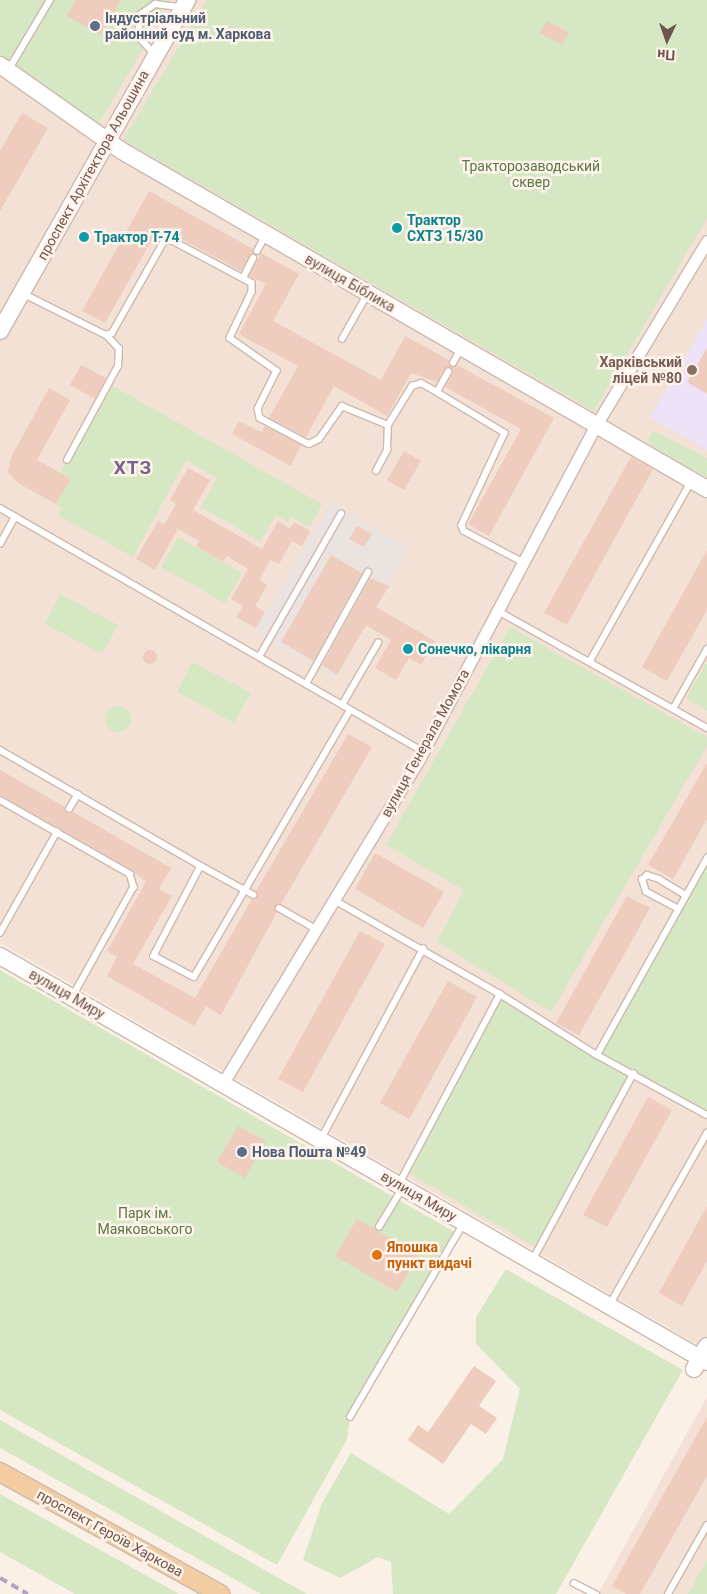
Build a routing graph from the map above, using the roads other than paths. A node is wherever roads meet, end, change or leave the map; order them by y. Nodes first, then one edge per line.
1 (50, 0) edge
2 (185, 4) edge
3 (155, 55) junction
4 (4, 68) edge
5 (105, 141) junction
6 (267, 234) junction
7 (707, 241) edge
8 (257, 251) dead end
9 (253, 258) dead end
10 (243, 278) junction
11 (22, 292) junction
12 (368, 294) junction
13 (0, 331) edge
14 (106, 335) junction
15 (342, 339) dead end
16 (462, 348) junction
17 (454, 363) dead end
18 (448, 372) dead end
19 (438, 392) junction
20 (388, 425) junction
21 (596, 425) junction
22 (67, 460) dead end
23 (376, 471) dead end
24 (692, 480) junction
25 (707, 489) edge
26 (0, 508) edge
27 (341, 514) dead end
28 (15, 517) junction
29 (0, 544) edge
30 (521, 561) junction
31 (368, 572) dead end
32 (497, 610) junction
33 (378, 643) dead end
34 (707, 649) edge
35 (259, 657) junction
36 (590, 661) junction
37 (306, 684) junction
38 (342, 705) junction
39 (673, 709) junction
40 (350, 710) junction
41 (707, 728) edge
42 (0, 750) edge
43 (423, 751) junction
44 (78, 794) junction
45 (0, 800) edge
46 (69, 809) dead end
47 (56, 832) junction
48 (707, 858) edge
49 (201, 866) junction
50 (244, 890) junction
51 (254, 895) dead end
52 (686, 895) junction
53 (334, 900) junction
54 (279, 908) dead end
55 (678, 909) junction
56 (316, 929) junction
57 (0, 933) edge
58 (423, 950) junction
59 (0, 956) edge
60 (500, 994) junction
61 (73, 997) junction
62 (596, 1055) junction
63 (633, 1074) junction
64 (223, 1083) junction
65 (707, 1115) edge
66 (707, 1134) edge
67 (321, 1140) junction
68 (401, 1186) junction
69 (465, 1222) junction
70 (379, 1227) dead end
71 (532, 1261) junction
72 (609, 1306) junction
73 (702, 1359) edge
74 (350, 1417) dead end
75 (0, 1472) edge
76 (707, 1525) edge
77 (574, 1583) dead end
78 (220, 1594) edge
79 (596, 1594) edge
80 (668, 1594) edge

1 - 4 lane
2 - 3 street, проспект Архітектора Альошина
2 - 3 lane
3 - 5 street, проспект Архітектора Альошина
4 - 5 street, вулиця Біблика
5 - 6 street, вулиця Біблика
5 - 11 street, проспект Архітектора Альошина
6 - 8 lane
6 - 12 street, вулиця Біблика
7 - 21 street, вулиця Генерала Момота
9 - 10 lane
10 - 14 lane
10 - 20 lane
11 - 13 street, проспект Архітектора Альошина
11 - 14 lane
12 - 15 lane
12 - 16 street, вулиця Біблика
14 - 22 lane
16 - 17 lane
16 - 21 street, вулиця Біблика
18 - 19 lane
19 - 20 lane
19 - 30 lane
20 - 23 lane
21 - 24 street, вулиця Біблика
21 - 30 street, вулиця Генерала Момота
24 - 25 street, вулиця Біблика
24 - 36 lane
26 - 28 lane
27 - 35 lane
28 - 29 lane
28 - 35 lane
30 - 32 street, вулиця Генерала Момота
31 - 37 lane
32 - 36 lane
32 - 43 street, вулиця Генерала Момота
33 - 38 lane
34 - 39 lane
35 - 37 lane
36 - 39 lane
37 - 38 lane
38 - 40 lane
39 - 41 lane
40 - 43 lane
40 - 50 lane
42 - 44 lane
43 - 53 street, вулиця Генерала Момота
44 - 46 lane
44 - 49 lane
45 - 47 lane
47 - 57 lane
47 - 61 lane
48 - 52 lane
49 - 50 lane
49 - 50 lane
50 - 51 lane
52 - 55 lane
52 - 55 lane
53 - 56 street, вулиця Генерала Момота
53 - 58 lane
54 - 56 lane
55 - 62 lane
56 - 64 street, вулиця Генерала Момота
58 - 60 lane
58 - 67 lane
59 - 61 street, вулиця Миру
60 - 62 lane
60 - 68 lane
61 - 64 street, вулиця Миру
62 - 63 lane
63 - 65 lane
63 - 71 lane
64 - 67 street, вулиця Миру
66 - 72 lane
67 - 68 street, вулиця Миру
68 - 69 street, вулиця Миру
68 - 70 lane
69 - 71 street, вулиця Миру
69 - 74 lane
71 - 72 street, вулиця Миру
72 - 73 street, вулиця Миру
75 - 78 main road, проспект Героїв Харкова
76 - 80 lane
77 - 79 lane

